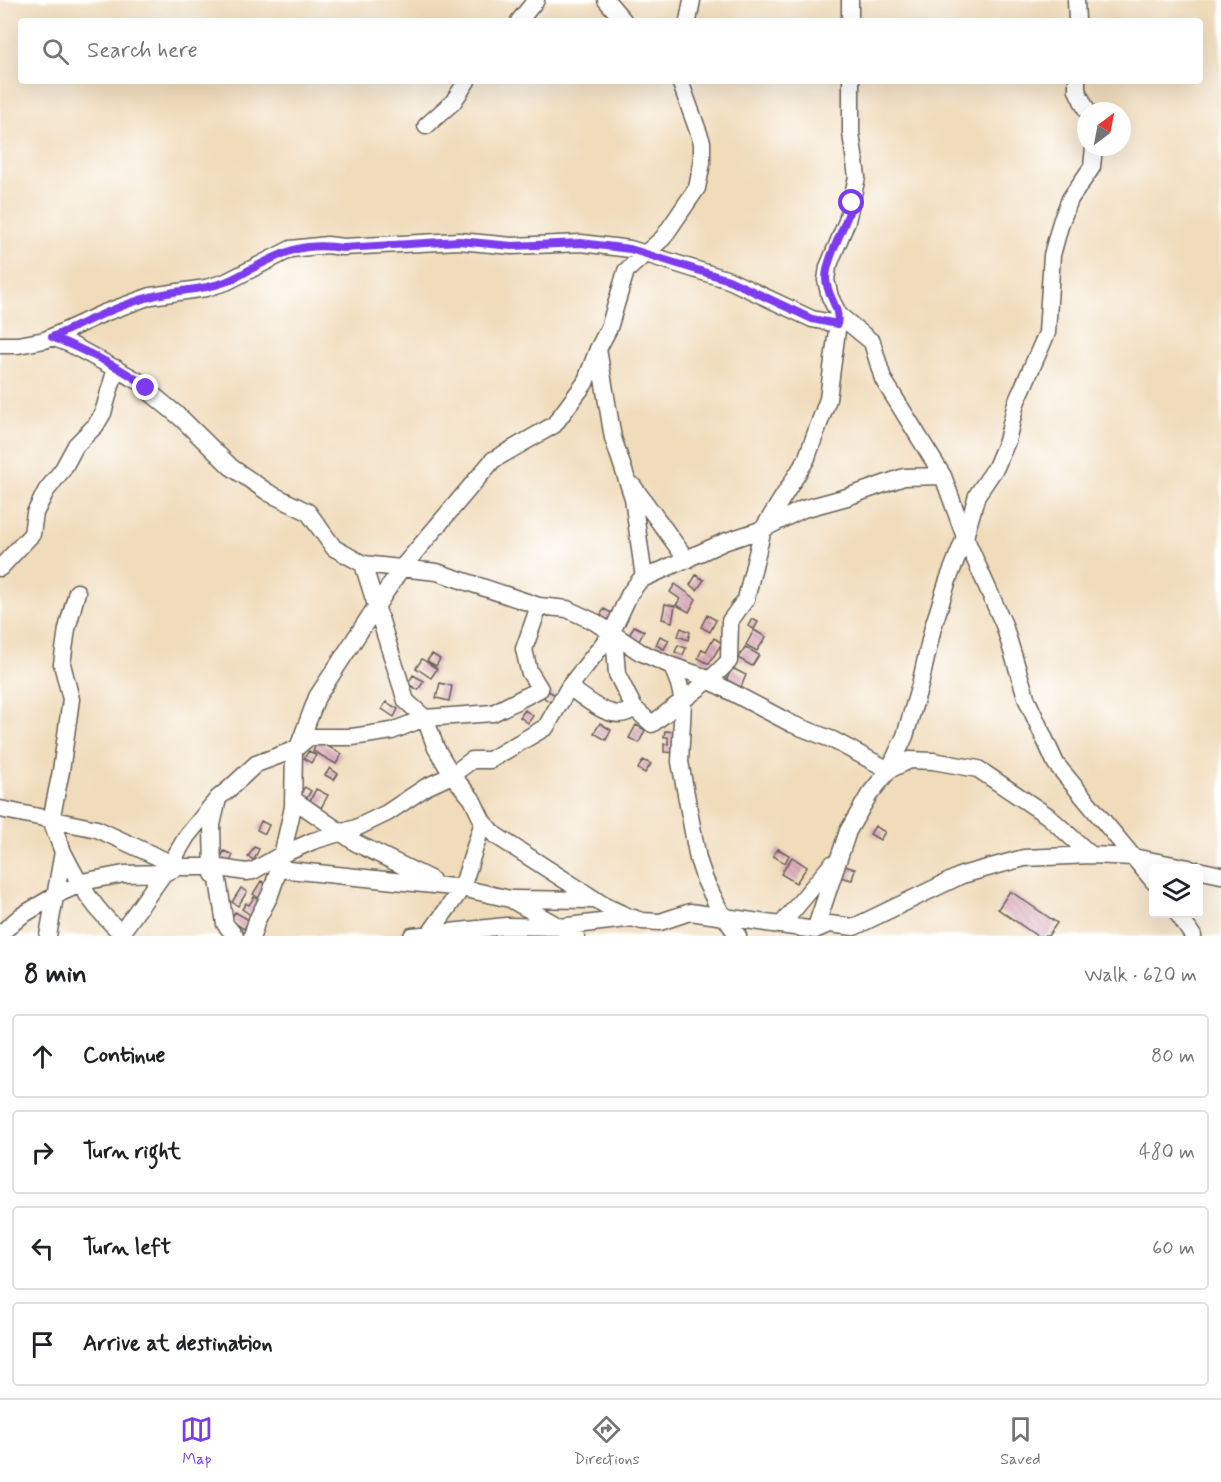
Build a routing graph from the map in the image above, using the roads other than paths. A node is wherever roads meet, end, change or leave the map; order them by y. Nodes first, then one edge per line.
1 (536, 0) edge
2 (606, 0) edge
3 (692, 0) edge
4 (850, 0) edge
5 (1076, 0) edge
6 (521, 18) edge
7 (621, 18) edge
8 (689, 18) edge
9 (850, 18) edge
10 (1077, 18) edge
11 (465, 84) edge
12 (681, 84) edge
13 (851, 84) edge
14 (1077, 84) edge
15 (1083, 102) edge
16 (426, 126) dead end
17 (1093, 156) edge
18 (645, 254) junction
19 (838, 320) junction
20 (52, 337) junction
21 (0, 345) edge
22 (598, 349) junction
23 (116, 369) junction
24 (625, 475) junction
25 (943, 476) junction
26 (764, 529) junction
27 (965, 537) junction
28 (687, 560) junction
29 (363, 564) junction
30 (0, 568) edge
31 (402, 568) junction
32 (644, 578) junction
33 (77, 592) dead end
34 (377, 606) junction
35 (539, 606) junction
36 (610, 634) junction
37 (672, 666) junction
38 (709, 681) junction
39 (569, 687) junction
40 (683, 700) junction
41 (634, 708) junction
42 (425, 718) junction
43 (296, 748) junction
44 (888, 770) junction
45 (452, 775) junction
46 (218, 798) junction
47 (293, 799) junction
48 (0, 809) edge
49 (51, 820) junction
50 (483, 822) junction
51 (342, 834) junction
52 (63, 852) junction
53 (843, 852) junction
54 (1091, 855) junction
55 (1133, 857) junction
56 (280, 862) junction
57 (1169, 864) edge
58 (171, 867) junction
59 (214, 867) junction
60 (1203, 871) edge
61 (1221, 875) edge
62 (1149, 876) edge
63 (79, 885) junction
64 (443, 886) junction
65 (462, 888) junction
66 (56, 895) junction
67 (510, 899) junction
68 (596, 900) junction
69 (725, 917) junction
70 (634, 918) junction
71 (1181, 918) edge
72 (781, 925) junction
73 (560, 927) junction
74 (815, 930) junction
75 (228, 932) edge
76 (0, 934) edge
77 (121, 935) edge
78 (48, 936) edge
79 (252, 936) edge
80 (423, 936) edge
81 (576, 936) edge
82 (738, 936) edge
83 (1193, 936) edge

1 - 6 street
2 - 7 street
3 - 8 street
4 - 9 street
5 - 10 street
11 - 16 street
12 - 18 street
13 - 19 street
14 - 15 street
17 - 27 street
18 - 19 street
18 - 20 street
18 - 22 street
19 - 25 street
19 - 26 street
20 - 21 street
20 - 23 street
22 - 24 street
22 - 31 street
23 - 29 street
23 - 30 street
24 - 28 street
24 - 32 street
25 - 26 street
25 - 27 street
26 - 28 street
26 - 38 street
27 - 44 street
27 - 55 street
28 - 32 street
29 - 31 street
29 - 34 street
31 - 34 street
31 - 35 street
32 - 36 street
33 - 49 street
34 - 42 street
34 - 43 street
35 - 36 street
35 - 42 street
36 - 37 street
36 - 39 street
36 - 41 street
37 - 38 street
37 - 40 street
38 - 40 street
38 - 44 street
39 - 41 street
39 - 45 street
40 - 41 street
40 - 69 street
42 - 43 street
42 - 45 street
43 - 46 street
43 - 47 street
44 - 53 street
44 - 54 street
45 - 50 street
45 - 51 street
46 - 58 street
46 - 59 street
47 - 51 street
47 - 56 street
48 - 49 street
49 - 52 street
49 - 58 street
50 - 65 street
50 - 68 street
51 - 56 street
51 - 64 street
52 - 63 street
52 - 66 street
53 - 72 street
53 - 74 street
54 - 55 street
54 - 74 street
55 - 57 street
55 - 62 street
56 - 59 street
56 - 64 street
56 - 79 street
58 - 59 street
58 - 63 street
58 - 77 street
59 - 75 street
60 - 61 street
63 - 66 street
63 - 77 street
64 - 65 street
65 - 67 street
65 - 80 street
66 - 76 street
66 - 78 street
67 - 68 street
67 - 73 street
68 - 70 street
69 - 70 street
69 - 72 street
69 - 82 street
70 - 73 street
71 - 83 street
72 - 74 street
73 - 80 street
73 - 81 street

